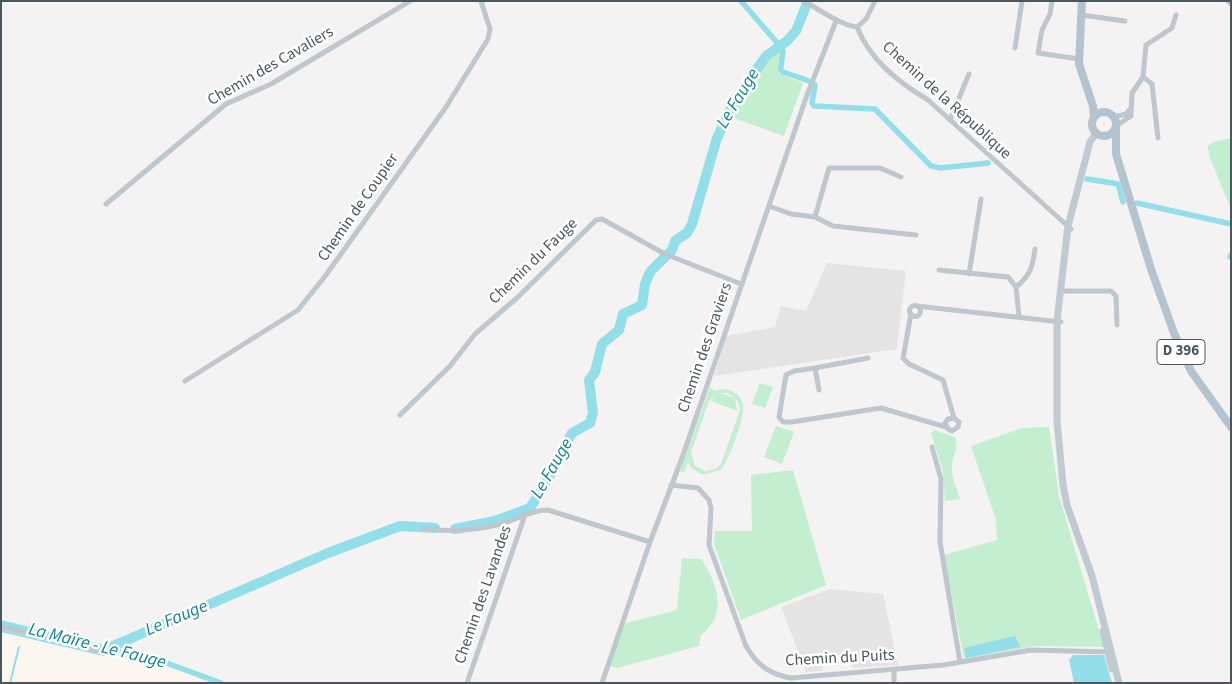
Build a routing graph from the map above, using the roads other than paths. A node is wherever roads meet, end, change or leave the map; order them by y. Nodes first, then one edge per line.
1 (410, 1) edge
2 (481, 1) edge
3 (803, 1) edge
4 (875, 1) edge
5 (1022, 1) edge
6 (1052, 1) edge
7 (1082, 1) edge
8 (1081, 15) junction
9 (1176, 15) dead end
10 (836, 21) junction
11 (1125, 21) dead end
12 (857, 27) junction
13 (1014, 48) dead end
14 (1079, 59) junction
15 (969, 74) dead end
16 (1143, 77) junction
17 (1090, 94) junction
18 (1131, 108) junction
19 (1105, 112) junction
20 (1094, 117) junction
21 (1114, 117) junction
22 (950, 120) junction
23 (1116, 127) junction
24 (1100, 135) junction
25 (1158, 138) dead end
26 (1116, 154) junction
27 (901, 177) dead end
28 (981, 199) dead end
29 (106, 204) dead end
30 (769, 206) junction
31 (815, 216) junction
32 (1070, 228) junction
33 (916, 235) dead end
34 (1035, 249) dead end
35 (939, 270) dead end
36 (969, 274) junction
37 (741, 284) junction
38 (1016, 287) junction
39 (1064, 292) junction
40 (1019, 318) junction
41 (1059, 322) junction
42 (1117, 325) dead end
43 (868, 358) dead end
44 (815, 368) junction
45 (185, 380) dead end
46 (819, 390) dead end
47 (400, 415) dead end
48 (954, 418) junction
49 (946, 427) junction
50 (1231, 427) edge
51 (932, 447) dead end
52 (671, 485) junction
53 (525, 514) junction
54 (423, 529) dead end
55 (650, 542) junction
56 (1, 627) edge
57 (102, 652) dead end
58 (1109, 652) junction
59 (960, 662) junction
60 (894, 670) junction
61 (467, 683) edge
62 (602, 683) edge
63 (894, 683) edge
64 (1117, 683) edge

1 - 29 street, Chemin des Cavaliers
2 - 45 street, Chemin de Coupier
3 - 10 street
4 - 12 street
5 - 13 street
6 - 14 street
7 - 8 main road
8 - 11 street
8 - 14 main road
9 - 16 street
10 - 12 street
10 - 30 street, Chemin des Graviers
12 - 22 street, Chemin de la République
14 - 17 main road
15 - 22 street
16 - 18 street
16 - 25 street
17 - 19 main road
17 - 20 main road
18 - 21 street
18 - 23 street
19 - 20 main road
19 - 21 main road
20 - 24 main road
21 - 23 main road
22 - 32 street, Chemin de la République
23 - 24 main road
23 - 26 main road, D 396
24 - 26 main road, D 396
24 - 32 main road
26 - 50 main road, D 396
27 - 31 street
28 - 36 street
30 - 31 street
30 - 37 street, Chemin des Graviers
31 - 33 street
32 - 39 main road
32 - 41 main road
34 - 38 street
35 - 36 street
36 - 38 street
37 - 47 street, Chemin du Fauge
37 - 52 street, Chemin des Graviers
38 - 40 street
39 - 41 main road
39 - 42 street
40 - 41 street
40 - 48 street
41 - 58 main road
43 - 44 street
44 - 46 street
44 - 49 street
48 - 49 street
48 - 49 street
51 - 59 street
52 - 55 street, Chemin des Graviers
52 - 60 street, Chemin du Puits
53 - 54 street
53 - 55 street
53 - 61 street, Chemin des Lavandes
55 - 62 street, Chemin des Graviers
56 - 57 street
58 - 59 street, Chemin du Puits
58 - 64 main road
59 - 60 street, Chemin du Puits
60 - 63 street

